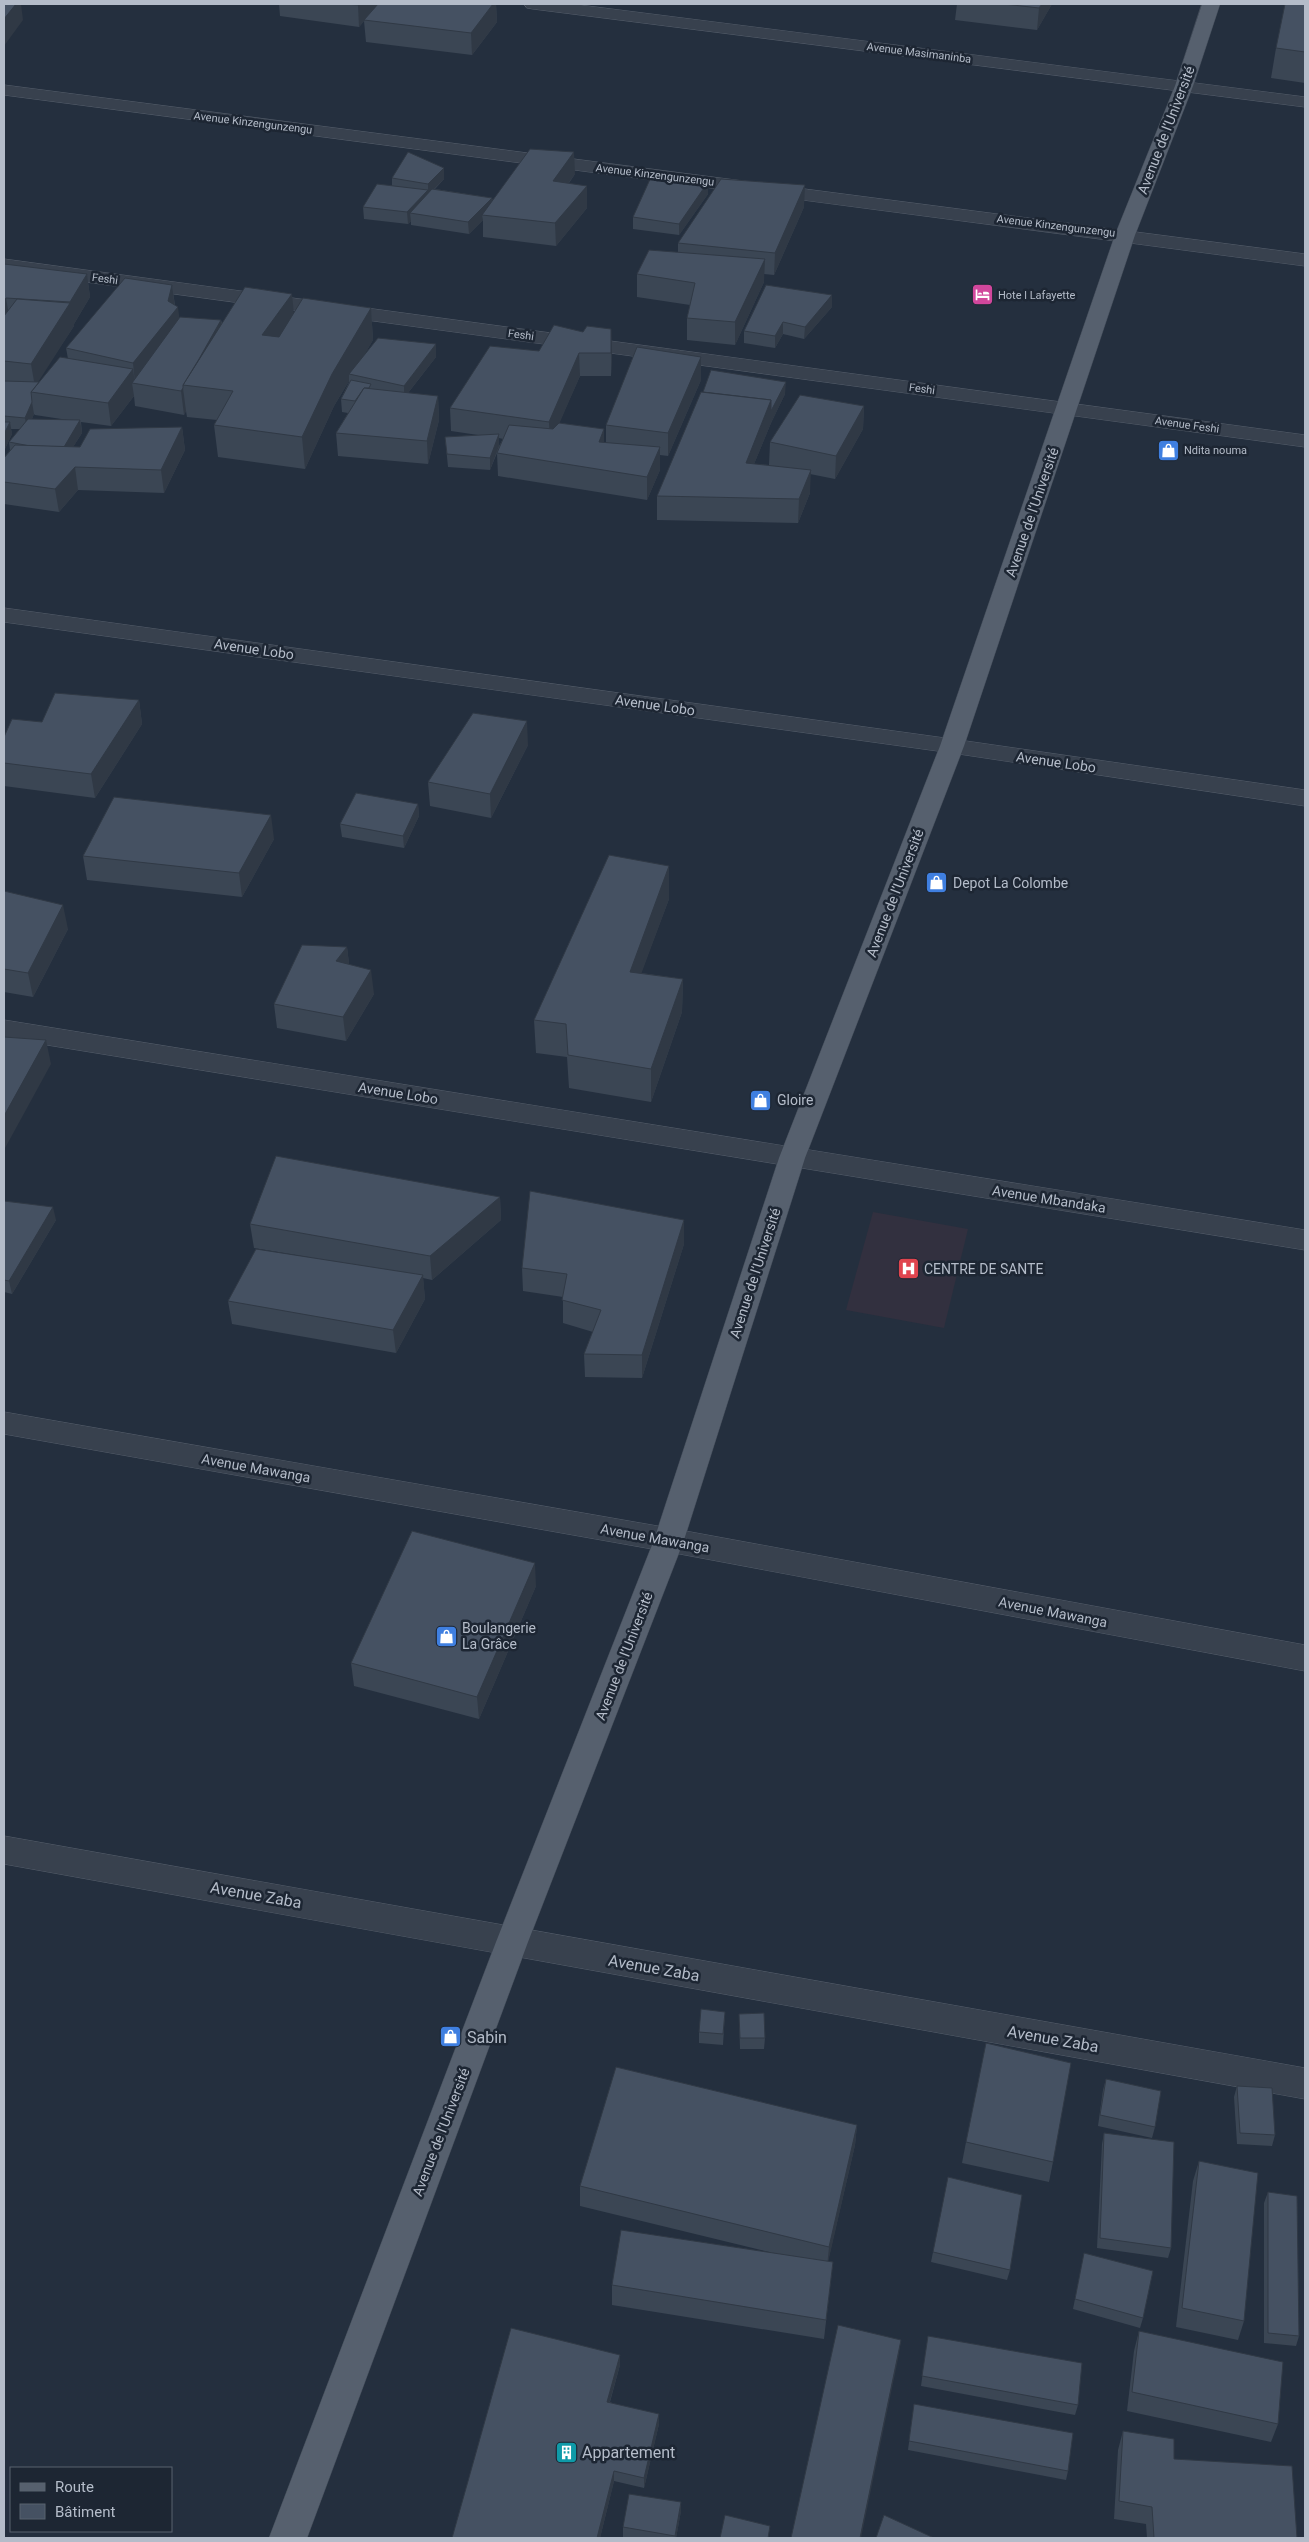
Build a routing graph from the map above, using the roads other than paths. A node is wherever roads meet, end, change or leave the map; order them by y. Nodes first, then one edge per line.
1 (533, 4) edge
2 (1211, 4) edge
3 (1184, 86) junction
4 (4, 90) edge
5 (1305, 102) edge
6 (1126, 235) junction
7 (1305, 260) edge
8 (4, 265) edge
9 (1068, 408) junction
10 (1305, 441) edge
11 (4, 615) edge
12 (952, 746) junction
13 (1305, 798) edge
14 (4, 1029) edge
15 (792, 1158) junction
16 (1305, 1240) edge
17 (4, 1423) edge
18 (669, 1540) junction
19 (1305, 1658) edge
20 (4, 1850) edge
21 (512, 1942) junction
22 (1305, 2084) edge
23 (288, 2538) edge

1 - 3 street, Avenue Masimaninba
2 - 3 main road, Avenue de l’Université
3 - 5 street, Avenue Masimaninba
3 - 6 main road, Avenue de l’Université
4 - 6 street, Avenue Kinzengunzengu
6 - 7 street, Avenue Kinzengunzengu
6 - 9 main road, Avenue de l’Université
8 - 9 street, Feshi
9 - 10 street, Avenue Feshi
9 - 12 main road, Avenue de l’Université
11 - 12 street, Avenue Lobo
12 - 13 street, Avenue Lobo
12 - 15 main road, Avenue de l’Université
14 - 15 street, Avenue Lobo
15 - 16 street, Avenue Mbandaka
15 - 18 main road, Avenue de l’Université
17 - 18 street, Avenue Mawanga
18 - 19 street, Avenue Mawanga
18 - 21 main road, Avenue de l’Université
20 - 21 street, Avenue Zaba
21 - 22 street, Avenue Zaba
21 - 23 main road, Avenue de l’Université

